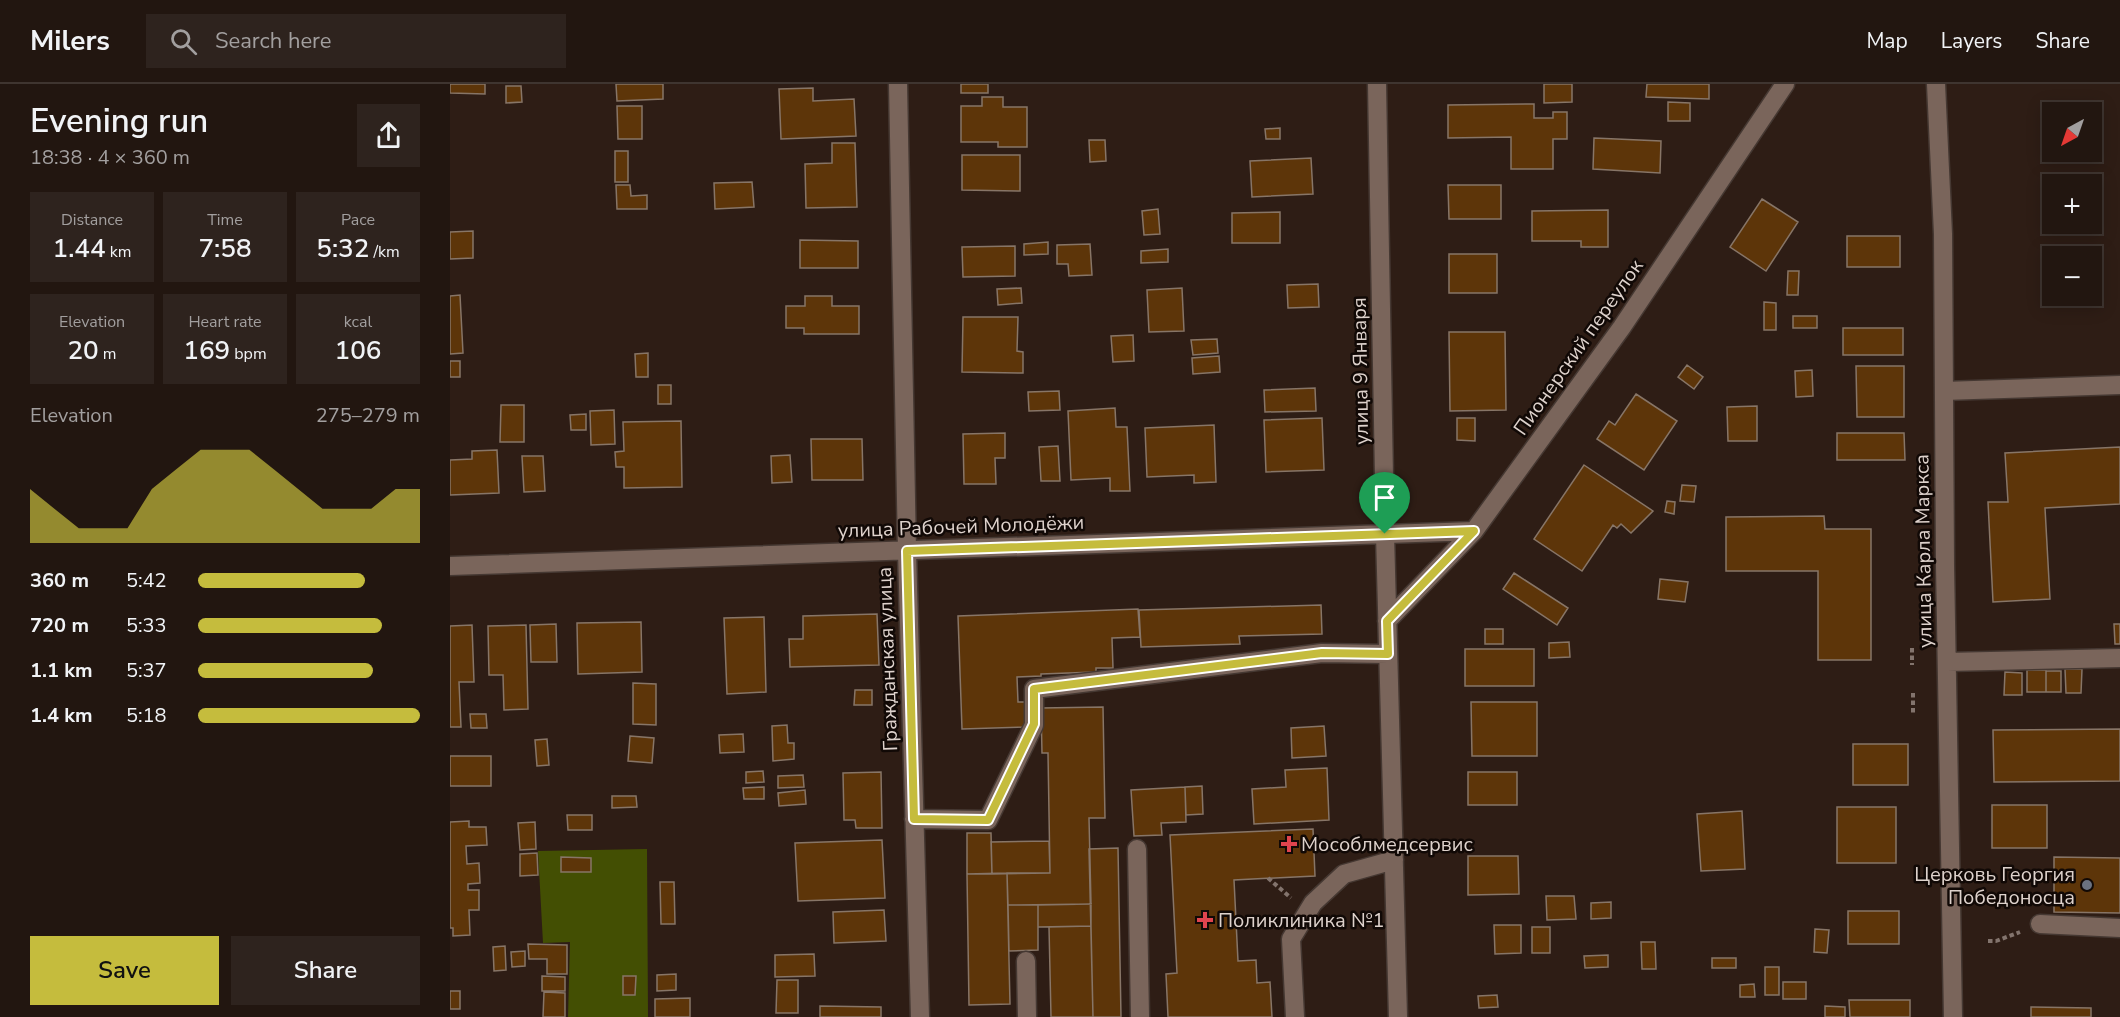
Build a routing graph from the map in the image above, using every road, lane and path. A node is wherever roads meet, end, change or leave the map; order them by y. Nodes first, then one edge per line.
1 (898, 84) edge
2 (1377, 84) edge
3 (1785, 84) edge
4 (1936, 84) edge
5 (2120, 385) edge
6 (1944, 391) junction
7 (1474, 531) junction
8 (1385, 534) junction
9 (907, 551) junction
10 (450, 566) edge
11 (1387, 621) junction
12 (1912, 648) dead end
13 (1388, 654) junction
14 (2120, 658) edge
15 (1947, 662) junction
16 (1912, 665) dead end
17 (1913, 693) dead end
18 (1913, 713) dead end
19 (914, 819) junction
20 (1137, 849) dead end
21 (1394, 860) junction
22 (2040, 924) joint
23 (2120, 928) edge
24 (1988, 941) dead end
25 (1026, 961) dead end
26 (920, 1017) edge
27 (1027, 1017) edge
28 (1140, 1017) edge
29 (1295, 1017) edge
30 (1398, 1017) edge
31 (1953, 1017) edge

1 - 9 street, Гражданская улица
2 - 8 street, улица 9 Января
3 - 7 street, Пионерский переулок
4 - 6 street, улица Карла Маркса
5 - 6 street
6 - 15 street, улица Карла Маркса
7 - 8 street, улица Рабочей Молодёжи
7 - 11 street, Пионерский переулок
8 - 9 street, улица Рабочей Молодёжи
8 - 11 street, улица 9 Января
9 - 10 street, улица Рабочей Молодёжи
9 - 19 street, Гражданская улица
11 - 13 street, улица 9 Января
12 - 16 path
13 - 19 street
13 - 21 street, улица 9 Января
14 - 15 street
15 - 31 street, улица Карла Маркса
17 - 18 path
19 - 26 street, Гражданская улица
20 - 28 street
21 - 29 street
21 - 30 street, улица 9 Января
22 - 23 street
22 - 24 path
25 - 27 street

